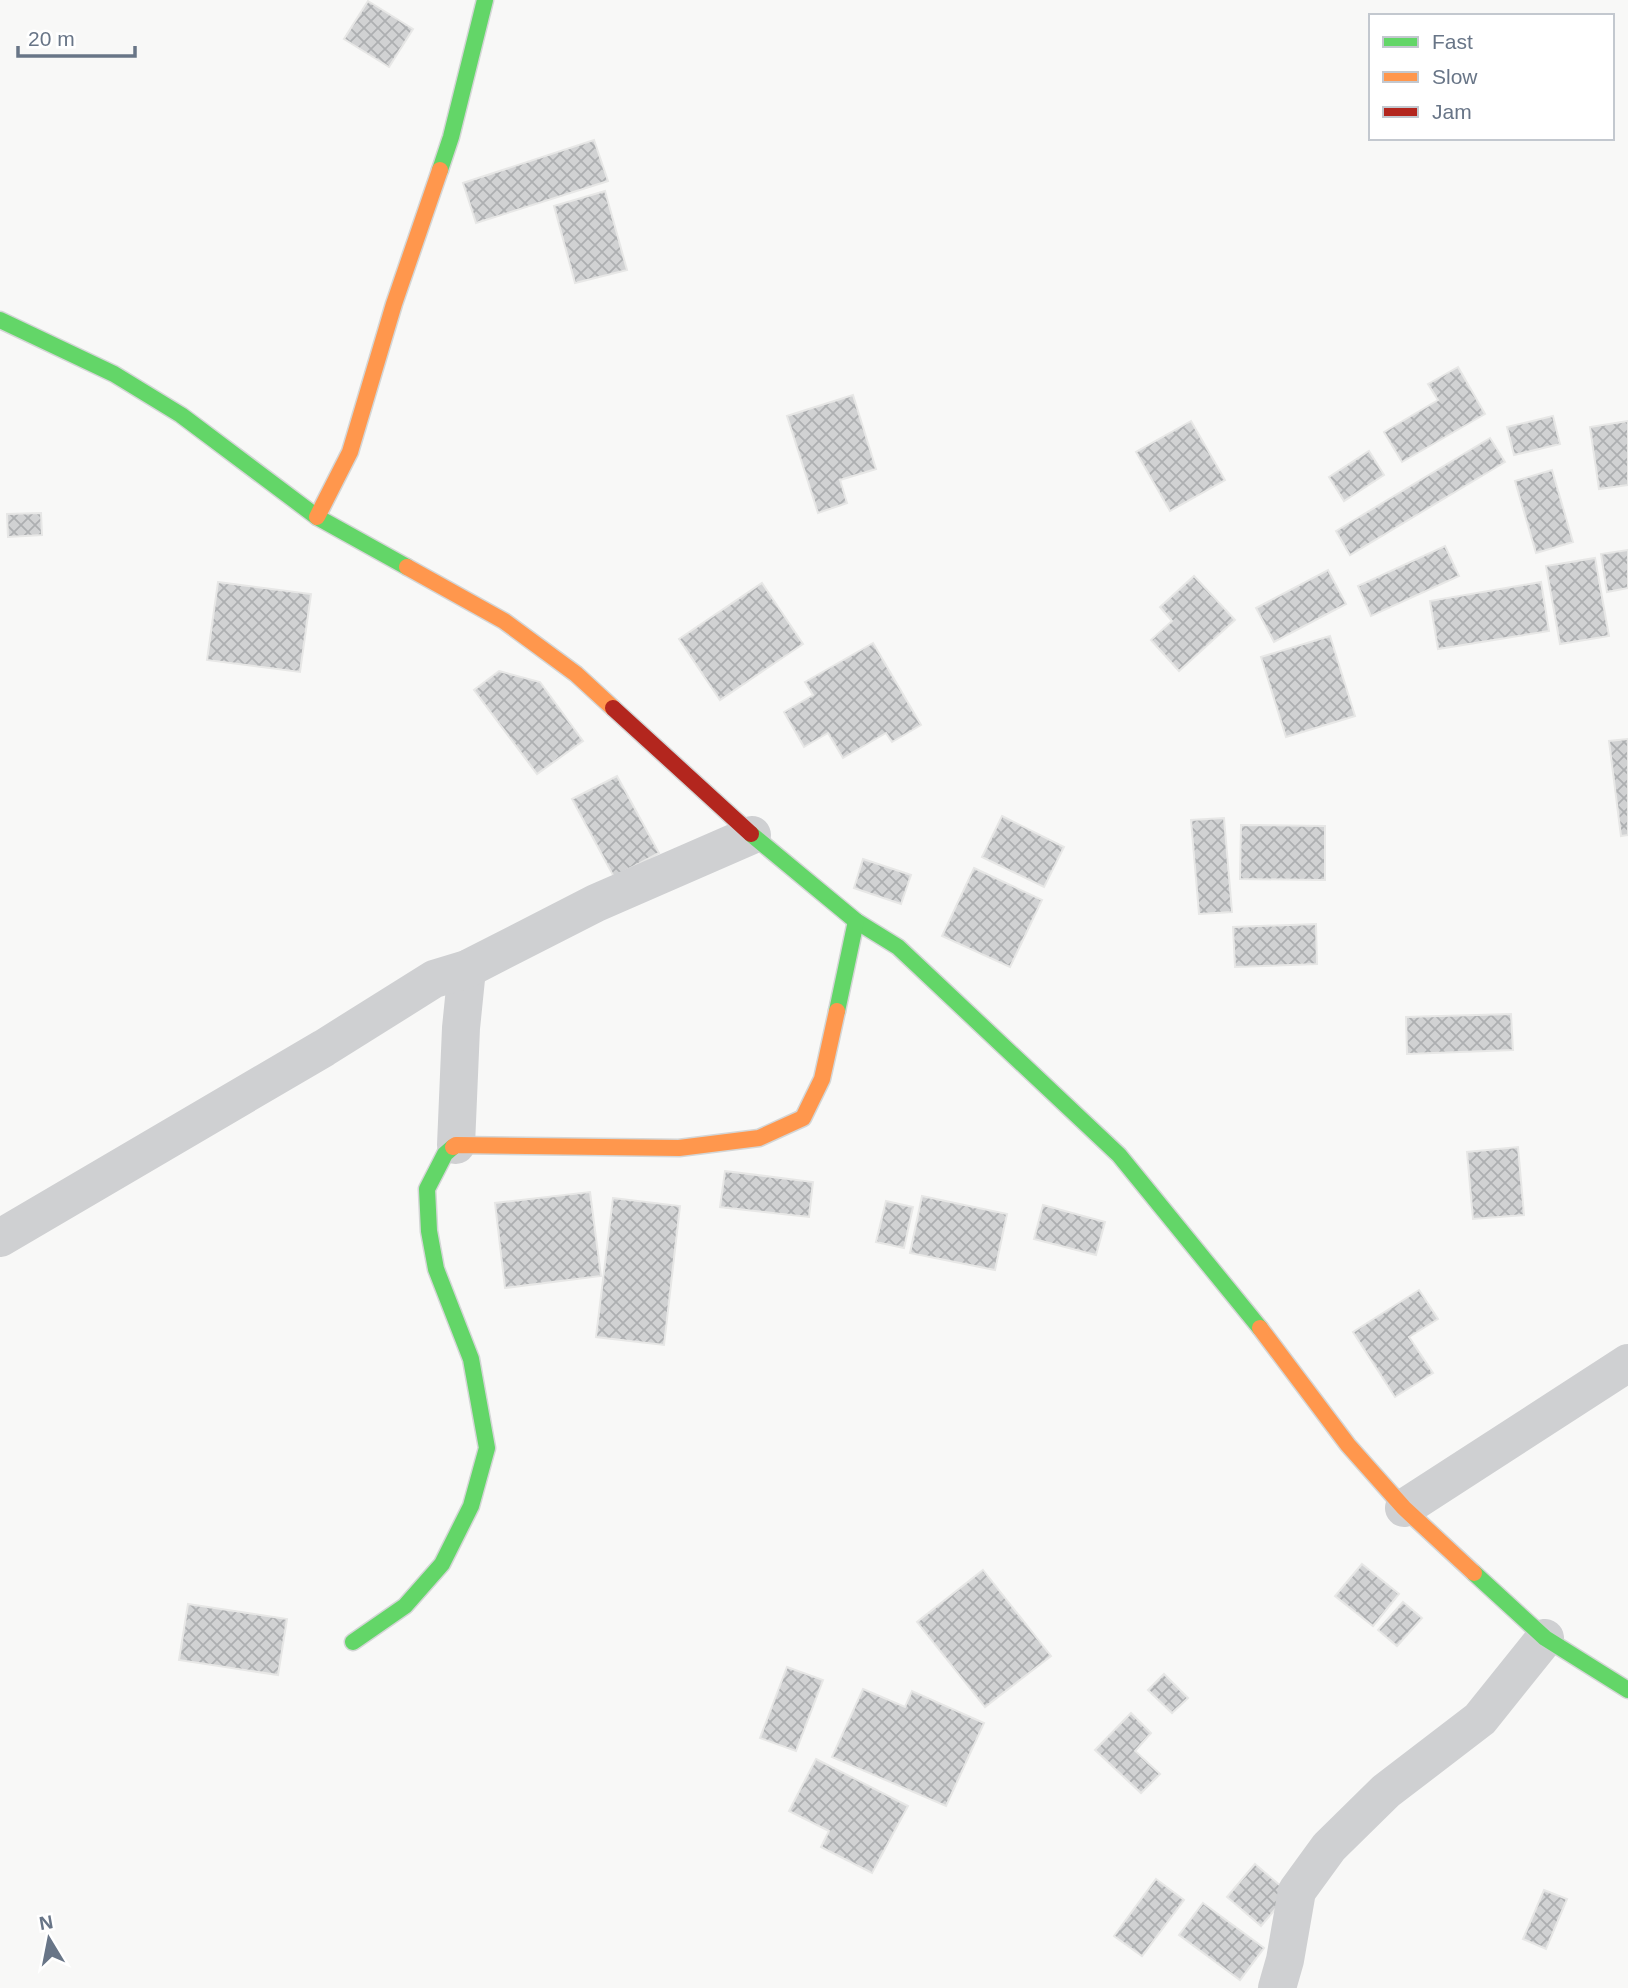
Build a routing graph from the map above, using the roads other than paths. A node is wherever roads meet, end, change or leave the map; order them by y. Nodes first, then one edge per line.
1 (485, 0) edge
2 (0, 320) edge
3 (317, 517) junction
4 (752, 835) junction
5 (856, 921) junction
6 (467, 969) junction
7 (456, 1145) junction
8 (0, 1238) edge
9 (1628, 1363) edge
10 (1404, 1508) junction
11 (1545, 1637) junction
12 (353, 1642) dead end
13 (1628, 1690) edge
14 (1277, 1988) edge

1 - 3 street
2 - 3 street
3 - 4 street
4 - 5 street
4 - 6 street
5 - 7 street
5 - 10 street
6 - 7 street
6 - 8 street
7 - 12 street
9 - 10 street
10 - 11 street
11 - 13 street
11 - 14 street

